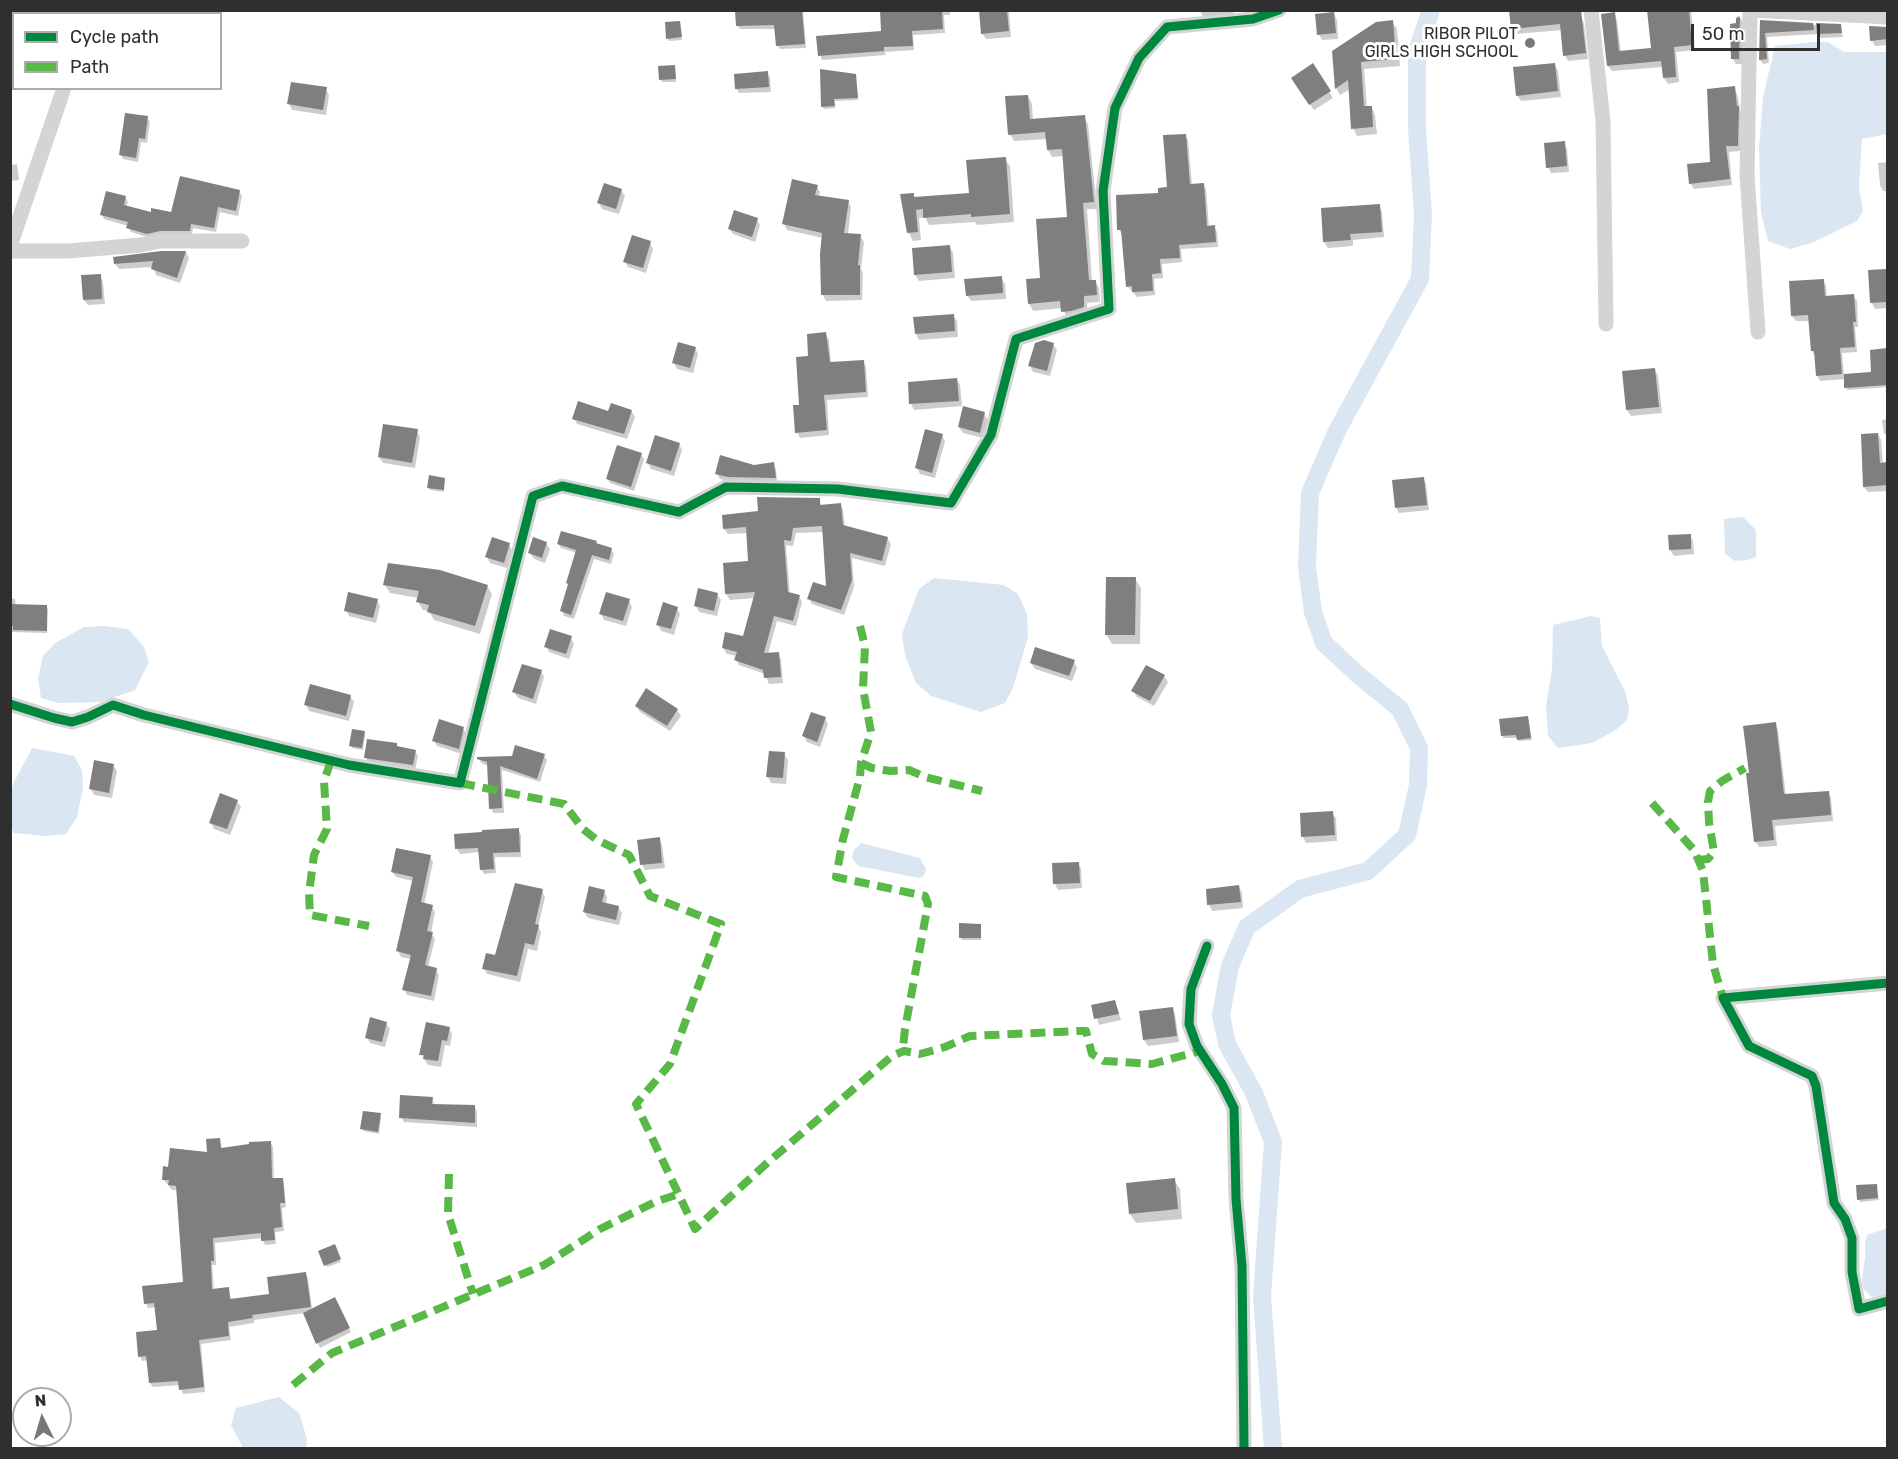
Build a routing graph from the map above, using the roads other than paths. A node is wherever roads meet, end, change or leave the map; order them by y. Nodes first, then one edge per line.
1 (1279, 10) edge
2 (1591, 10) edge
3 (1750, 11) edge
4 (1887, 17) edge
5 (63, 90) edge
6 (242, 241) dead end
7 (10, 246) edge
8 (10, 251) edge
9 (1606, 324) dead end
10 (1758, 332) dead end
11 (10, 704) edge
12 (1207, 946) dead end
13 (1887, 983) edge
14 (1887, 1301) edge
15 (1244, 1449) edge

1 - 11 street
2 - 9 street
3 - 4 street
3 - 10 street
5 - 7 street
6 - 8 street
12 - 15 street
13 - 14 street

